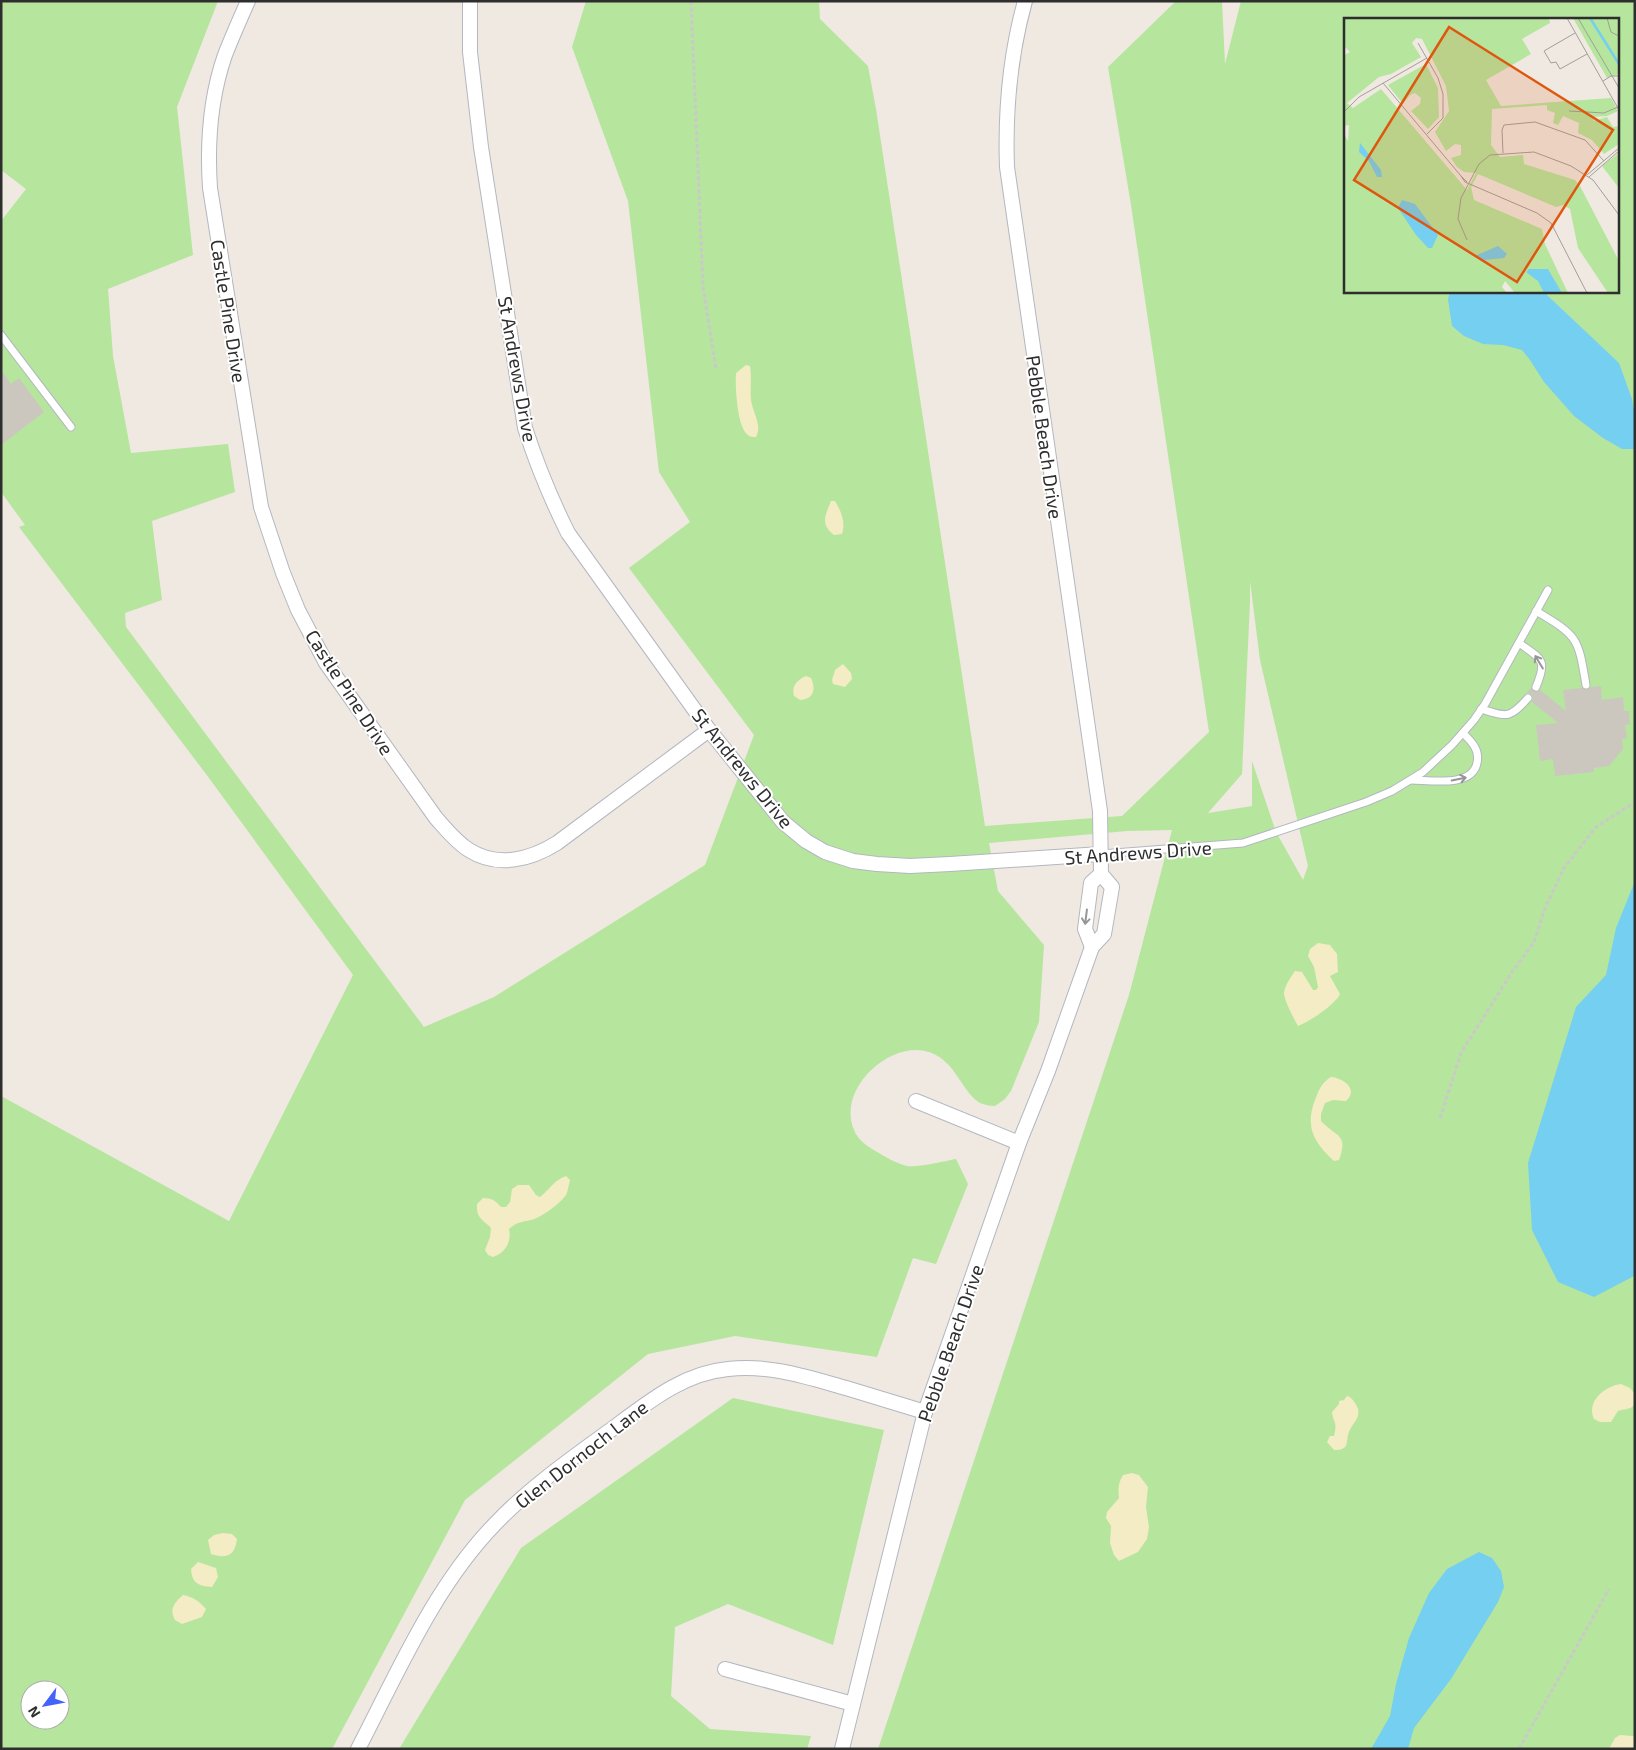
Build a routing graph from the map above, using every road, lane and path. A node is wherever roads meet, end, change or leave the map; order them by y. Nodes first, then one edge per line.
1 (248, 1) edge
2 (470, 1) edge
3 (691, 1) edge
4 (1024, 1) edge
5 (1, 335) edge
6 (716, 370) dead end
7 (71, 427) dead end
8 (1548, 590) dead end
9 (1536, 611) junction
10 (1518, 643) junction
11 (1586, 684) dead end
12 (1536, 687) dead end
13 (1528, 698) dead end
14 (1481, 709) junction
15 (709, 730) junction
16 (1464, 733) junction
17 (1411, 780) junction
18 (1635, 802) edge
19 (1101, 854) junction
20 (1101, 874) junction
21 (1092, 947) junction
22 (916, 1101) dead end
23 (1440, 1118) dead end
24 (1019, 1143) junction
25 (925, 1412) junction
26 (1609, 1589) dead end
27 (725, 1669) dead end
28 (853, 1704) junction
29 (358, 1749) edge
30 (842, 1749) edge
31 (1519, 1749) edge

1 - 15 street, Castle Pine Drive
2 - 15 street, St Andrews Drive
3 - 6 path
4 - 19 street, Pebble Beach Drive
5 - 7 lane
8 - 9 lane, St Andrews Drive
9 - 10 lane, St Andrews Drive
9 - 11 lane
12 -> 10 lane
10 - 14 lane, St Andrews Drive
13 - 14 lane
14 - 16 lane, St Andrews Drive
15 - 19 street, St Andrews Drive
16 - 17 lane, St Andrews Drive
17 -> 16 lane
17 - 19 lane, St Andrews Drive
18 - 23 path
19 - 20 street, Pebble Beach Drive
20 -> 21 street
20 - 21 street, Pebble Beach Drive
21 - 24 street, Pebble Beach Drive
22 - 24 street
24 - 25 street, Pebble Beach Drive
25 - 28 street, Pebble Beach Drive
25 - 29 street, Glen Dornoch Lane
26 - 31 path
27 - 28 street
28 - 30 street, Pebble Beach Drive

